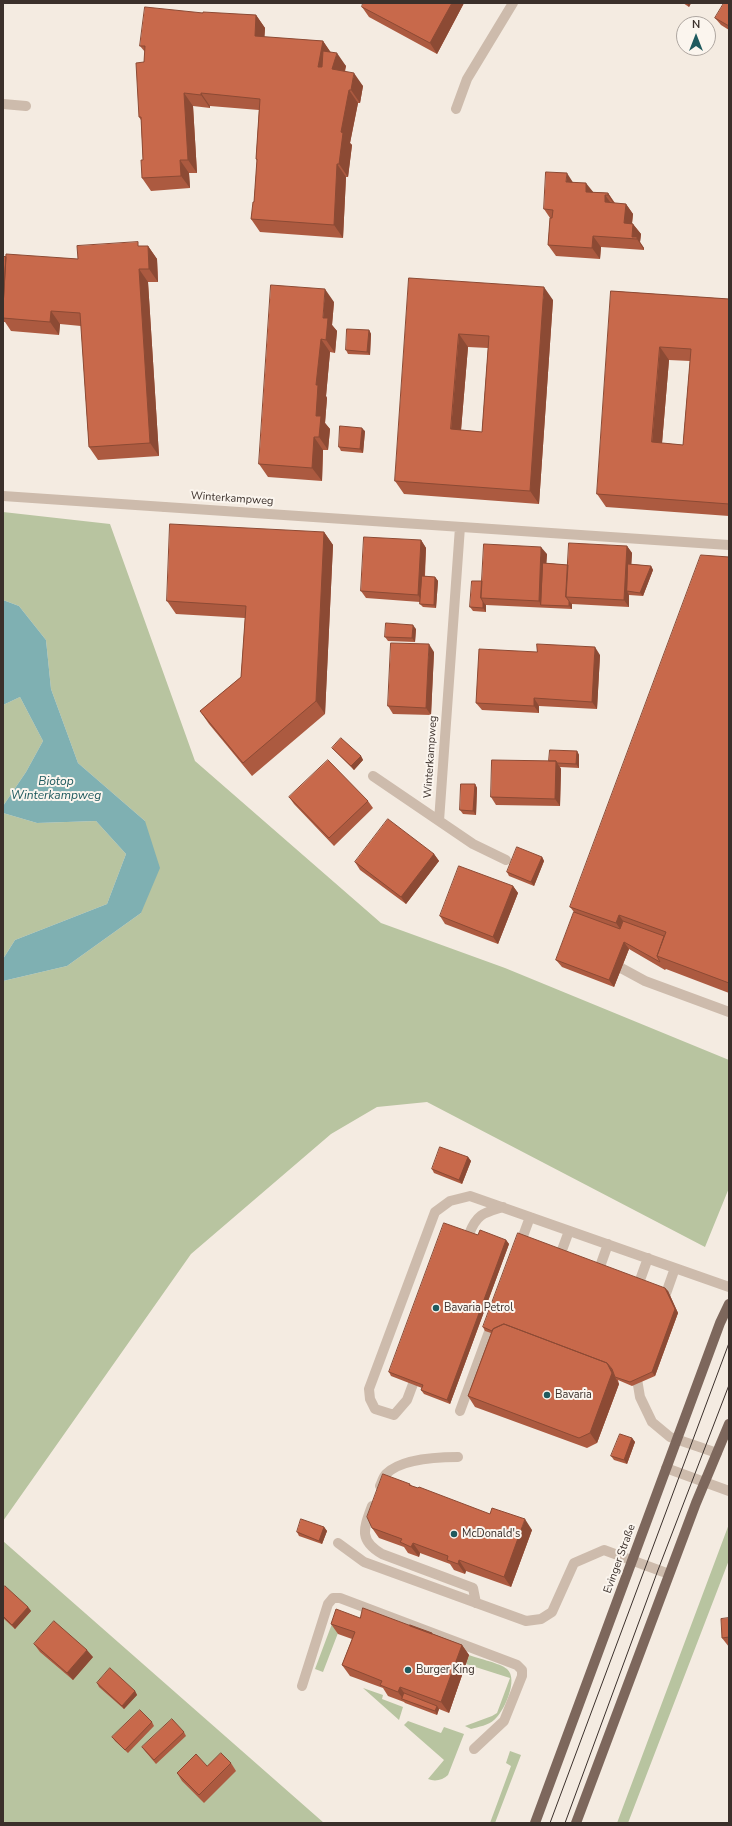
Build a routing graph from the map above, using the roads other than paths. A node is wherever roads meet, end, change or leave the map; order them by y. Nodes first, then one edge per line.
1 (513, 3) edge
2 (3, 104) edge
3 (26, 106) dead end
4 (456, 109) dead end
5 (3, 496) edge
6 (460, 527) junction
7 (729, 546) edge
8 (373, 776) dead end
9 (439, 821) junction
10 (506, 860) dead end
11 (600, 953) edge
12 (729, 1012) edge
13 (503, 1207) junction
14 (530, 1217) junction
15 (569, 1231) junction
16 (469, 1234) edge
17 (608, 1244) junction
18 (648, 1258) junction
19 (514, 1260) edge
20 (675, 1268) junction
21 (554, 1274) edge
22 (729, 1287) edge
23 (592, 1288) edge
24 (632, 1302) edge
25 (729, 1304) edge
26 (496, 1311) edge
27 (660, 1312) edge
28 (636, 1361) edge
29 (413, 1384) edge
30 (460, 1411) dead end
31 (729, 1424) edge
32 (677, 1439) junction
33 (717, 1453) junction
34 (458, 1458) dead end
35 (666, 1468) junction
36 (705, 1482) junction
37 (729, 1491) edge
38 (338, 1543) dead end
39 (632, 1560) junction
40 (669, 1574) junction
41 (476, 1603) junction
42 (302, 1686) dead end
43 (474, 1749) dead end
44 (535, 1823) edge
45 (576, 1823) edge

1 - 4 street
2 - 3 street
5 - 6 street, Winterkampweg
6 - 7 street, Winterkampweg
6 - 9 street, Winterkampweg
8 - 9 street, Winterkampweg
9 - 10 street, Winterkampweg
11 - 12 street
13 - 14 street
13 - 16 street
13 - 29 street
14 - 15 street
14 - 19 street
15 - 17 street
15 - 21 street
17 - 18 street
17 - 23 street
18 - 20 street
18 - 24 street
20 - 22 street
20 - 27 street
25 - 32 main road, Evinger Straße
26 - 30 street
28 - 32 street
31 - 33 main road
32 - 33 street
32 - 35 main road, Evinger Straße
33 - 36 main road
34 - 41 street
35 - 36 street
35 - 39 main road, Evinger Straße
36 - 37 street
36 - 40 main road
38 - 41 street
39 - 40 street
39 - 41 street
39 - 44 main road, Evinger Straße
40 - 45 main road
42 - 43 street

